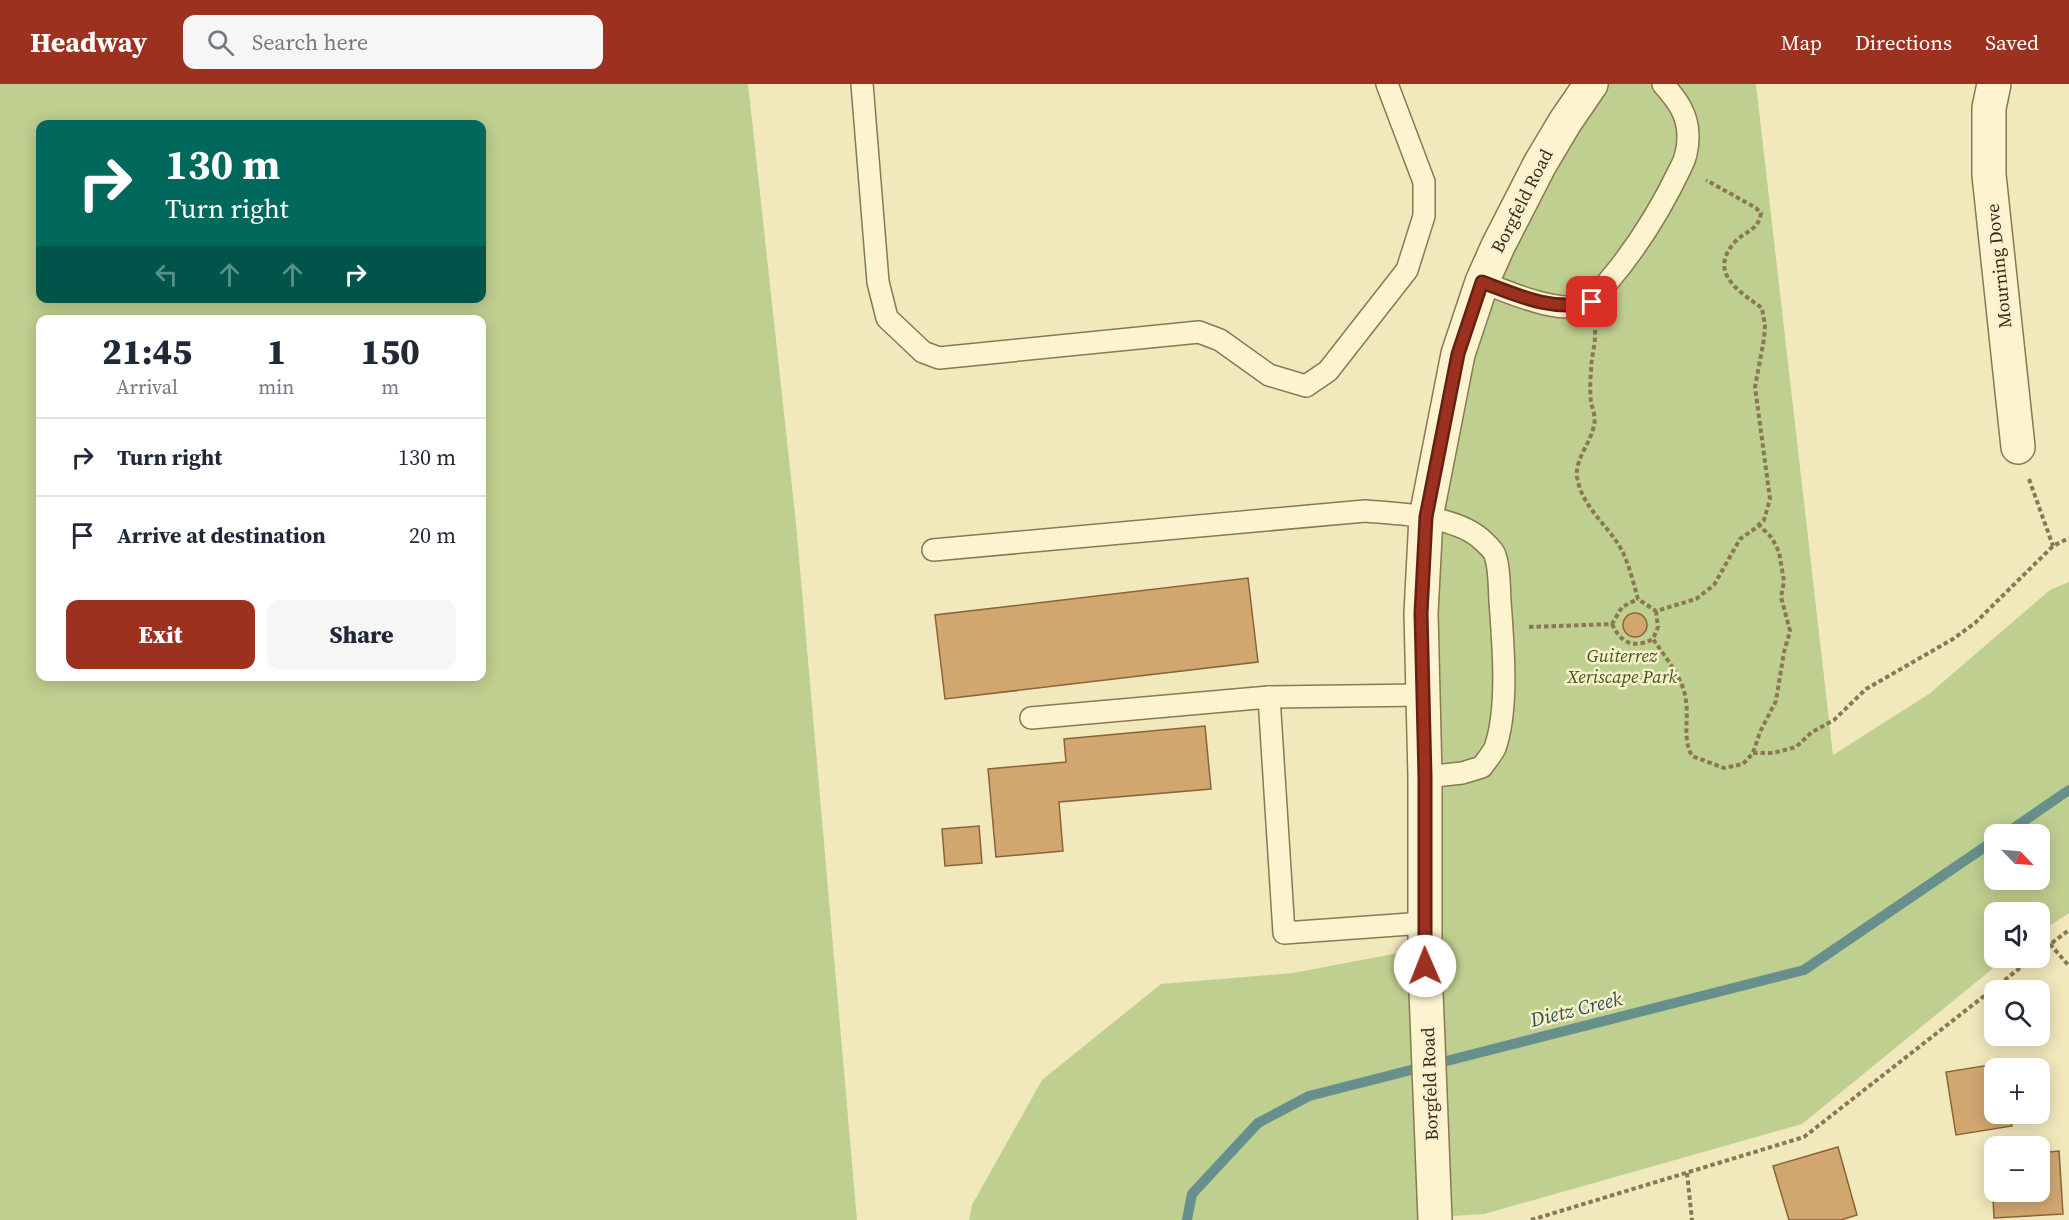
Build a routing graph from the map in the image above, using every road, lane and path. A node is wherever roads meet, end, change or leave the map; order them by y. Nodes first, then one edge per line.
1 (862, 84) edge
2 (1387, 84) edge
3 (1591, 84) edge
4 (1663, 84) edge
5 (1994, 84) edge
6 (1682, 166) junction
7 (1482, 282) junction
8 (1592, 302) junction
9 (2018, 447) joint
10 (1426, 517) junction
11 (1759, 525) junction
12 (2069, 538) edge
13 (2053, 546) junction
14 (933, 550) dead end
15 (1638, 599) junction
16 (1656, 611) junction
17 (1612, 624) junction
18 (1502, 629) junction
19 (1653, 639) junction
20 (1422, 694) junction
21 (1269, 697) junction
22 (1031, 718) dead end
23 (1753, 753) junction
24 (1425, 777) junction
25 (1424, 923) junction
26 (2069, 930) edge
27 (2050, 944) joint
28 (2069, 966) edge
29 (2020, 968) edge
30 (1687, 1173) junction
31 (1435, 1218) edge
32 (1531, 1220) edge
33 (1692, 1220) edge

1 - 2 lane
3 - 7 street, Borgfeld Road
4 - 6 lane
5 - 9 street, Mourning Dove
6 - 8 lane
6 - 11 path
7 - 8 lane
7 - 10 street, Borgfeld Road
8 - 15 path
9 - 13 path
10 - 14 lane
10 - 18 lane
10 - 20 street, Borgfeld Road
11 - 16 path
11 - 23 path
12 - 13 path
13 - 23 path
15 - 16 path
15 - 17 path
16 - 19 path
17 - 18 path
17 - 19 path
18 - 24 lane
19 - 23 path
20 - 21 lane
20 - 24 street, Borgfeld Road
21 - 22 lane
21 - 25 lane
24 - 25 street, Borgfeld Road
25 - 31 street, Borgfeld Road
26 - 27 path
27 - 28 path
29 - 30 path
30 - 32 path
30 - 33 path

